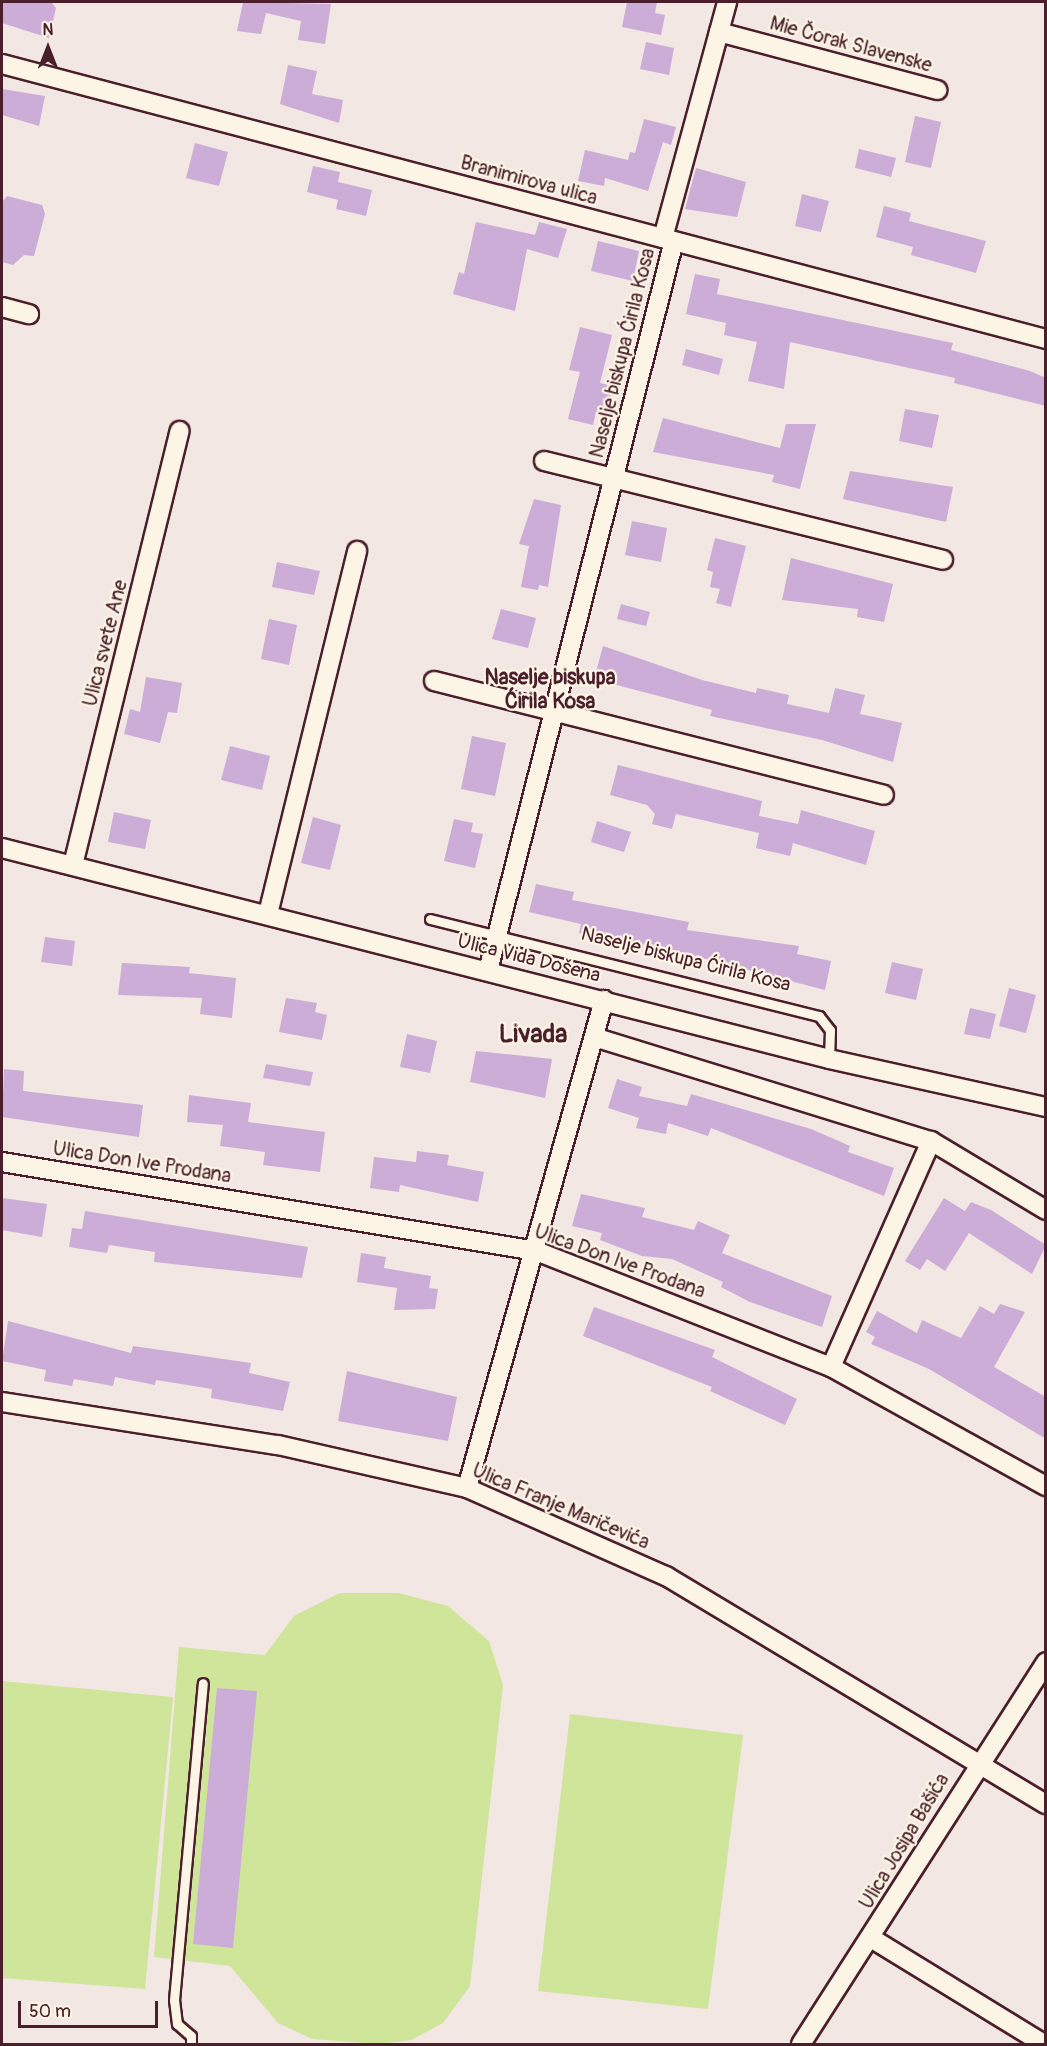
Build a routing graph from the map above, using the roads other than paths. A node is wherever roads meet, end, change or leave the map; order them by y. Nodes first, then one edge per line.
1 (727, 2) edge
2 (719, 32) junction
3 (2, 64) edge
4 (937, 90) dead end
5 (668, 240) junction
6 (2, 307) edge
7 (29, 314) dead end
8 (1046, 339) edge
9 (180, 430) dead end
10 (544, 460) dead end
11 (614, 477) junction
12 (357, 551) dead end
13 (943, 560) dead end
14 (434, 681) dead end
15 (554, 712) junction
16 (884, 795) dead end
17 (2, 848) edge
18 (73, 865) junction
19 (268, 914) junction
20 (430, 919) dead end
21 (498, 934) junction
22 (488, 971) junction
23 (604, 1000) junction
24 (594, 1037) junction
25 (829, 1059) junction
26 (1046, 1107) edge
27 (932, 1141) junction
28 (2, 1162) edge
29 (1046, 1210) edge
30 (536, 1251) junction
31 (831, 1367) junction
32 (2, 1402) edge
33 (1046, 1486) edge
34 (467, 1488) junction
35 (1046, 1662) edge
36 (203, 1683) dead end
37 (977, 1764) junction
38 (1046, 1804) edge
39 (871, 1938) junction
40 (191, 2044) edge
41 (801, 2044) edge
42 (1044, 2044) edge

1 - 2 street, Naselje biskupa Ćirila Kosa
2 - 4 street, Mie Čorak Slavenske
2 - 5 street, Naselje biskupa Ćirila Kosa
3 - 5 street, Branimirova ulica
5 - 8 street, Branimirova ulica
5 - 11 street, Naselje biskupa Ćirila Kosa
6 - 7 street
9 - 18 street, Ulica svete Ane
10 - 11 street, Naselje biskupa Ćirila Kosa
11 - 13 street, Naselje biskupa Ćirila Kosa
11 - 15 street, Naselje biskupa Ćirila Kosa
12 - 19 street
14 - 15 street
15 - 16 street
15 - 21 street, Naselje biskupa Ćirila Kosa
17 - 18 street, Ulica Vida Došena
18 - 19 street, Ulica Vida Došena
19 - 22 street, Ulica Vida Došena
20 - 21 lane, Naselje biskupa Ćirila Kosa
21 - 22 street, Naselje biskupa Ćirila Kosa
21 - 25 lane, Naselje biskupa Ćirila Kosa
22 - 23 street, Ulica Vida Došena
23 - 24 street
23 - 25 street, Ulica Vida Došena
24 - 27 street
24 - 30 street
25 - 26 street, Ulica Vida Došena
27 - 29 street
27 - 31 street
28 - 30 street, Ulica Don Ive Prodana
30 - 31 street, Ulica Don Ive Prodana
30 - 34 street
31 - 33 street, Ulica Don Ive Prodana
32 - 34 street, Ulica Franje Maričevića
34 - 37 street, Ulica Franje Maričevića
35 - 37 street, Ulica Josipa Bašića
36 - 40 lane
37 - 38 street, Ulica Franje Maričevića
37 - 39 street, Ulica Josipa Bašića
39 - 41 street, Ulica Josipa Bašića
39 - 42 street

